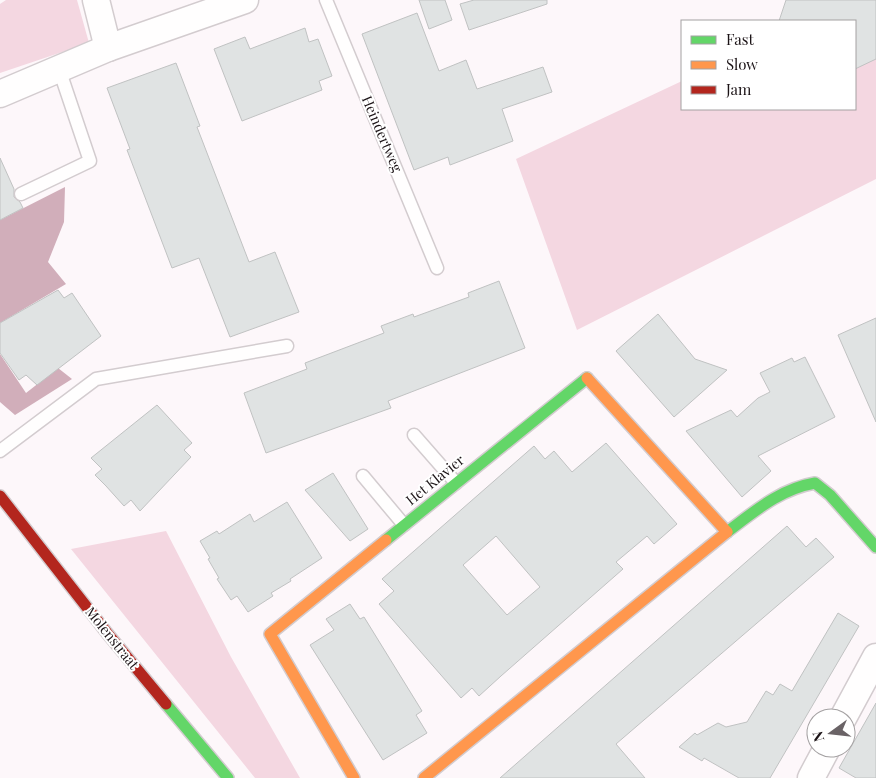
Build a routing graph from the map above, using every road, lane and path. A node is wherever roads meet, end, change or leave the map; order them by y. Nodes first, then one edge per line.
1 (96, 0) edge
2 (244, 0) edge
3 (326, 0) edge
4 (108, 48) junction
5 (59, 69) junction
6 (0, 94) edge
7 (21, 194) dead end
8 (437, 268) dead end
9 (287, 346) dead end
10 (414, 435) dead end
11 (0, 451) edge
12 (363, 476) dead end
13 (456, 483) junction
14 (0, 496) edge
15 (404, 524) junction
16 (727, 532) junction
17 (876, 546) edge
18 (876, 657) edge
19 (848, 708) edge
20 (822, 758) edge
21 (228, 778) edge
22 (354, 778) edge
23 (424, 778) edge
24 (811, 778) edge

1 - 4 street
2 - 4 street
3 - 8 lane, Heindertweg
4 - 5 street
5 - 6 street
5 - 7 lane
9 - 11 lane
10 - 13 lane
12 - 15 lane
13 - 15 street, Het Klavier
13 - 16 street, Het Klavier
14 - 21 street, Molenstraat
15 - 22 street, Het Klavier
16 - 17 street
16 - 23 street
18 - 19 street
20 - 24 street

